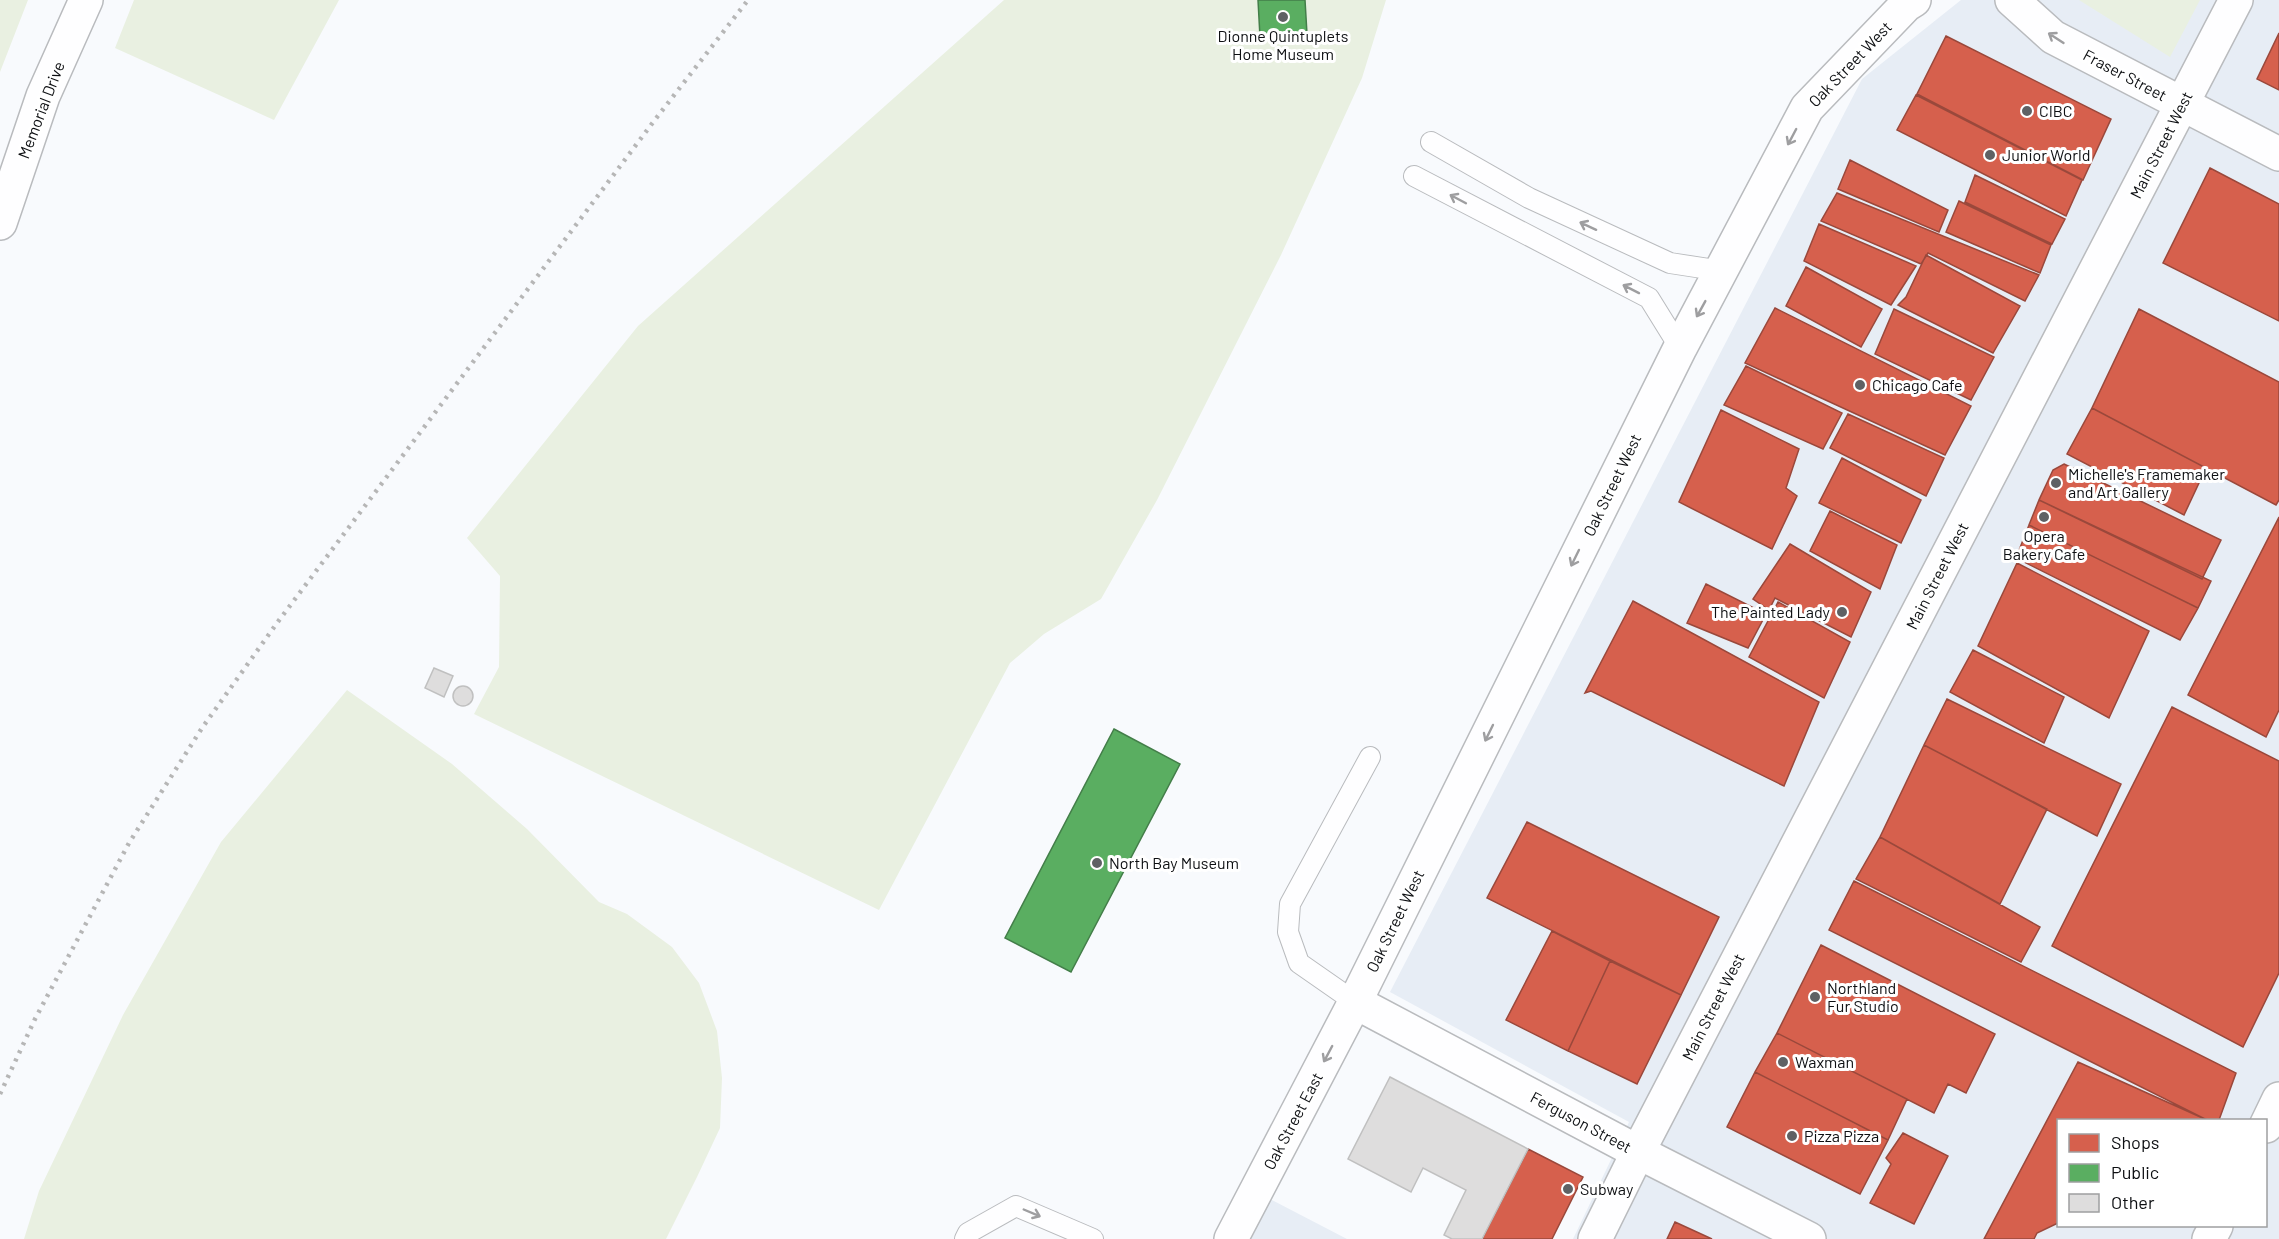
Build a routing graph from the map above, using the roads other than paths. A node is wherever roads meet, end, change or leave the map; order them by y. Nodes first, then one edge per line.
1 (86, 0) edge
2 (1914, 0) edge
3 (2012, 0) edge
4 (2236, 0) edge
5 (2182, 105) junction
6 (1431, 142) dead end
7 (2279, 154) edge
8 (1414, 176) dead end
9 (0, 223) edge
10 (1722, 271) junction
11 (1680, 348) junction
12 (1370, 757) dead end
13 (1355, 1002) junction
14 (2279, 1099) edge
15 (2267, 1122) edge
16 (1638, 1152) junction
17 (965, 1239) edge
18 (1092, 1239) edge
19 (1231, 1239) edge
20 (1595, 1239) edge
21 (1809, 1239) edge

1 - 9 street, Memorial Drive
2 -> 10 street, Oak Street West
5 -> 3 street, Fraser Street
4 - 5 street, Main Street West
5 - 7 street, Fraser Street
5 - 16 street, Main Street West
10 -> 6 lane
11 -> 8 lane
10 -> 11 street, Oak Street West
11 -> 13 street, Oak Street West
12 - 13 lane
13 - 16 street, Ferguson Street
13 -> 19 street, Oak Street East
14 - 15 street
16 - 20 street, Main Street West
16 - 21 street, Ferguson Street
17 -> 18 lane

